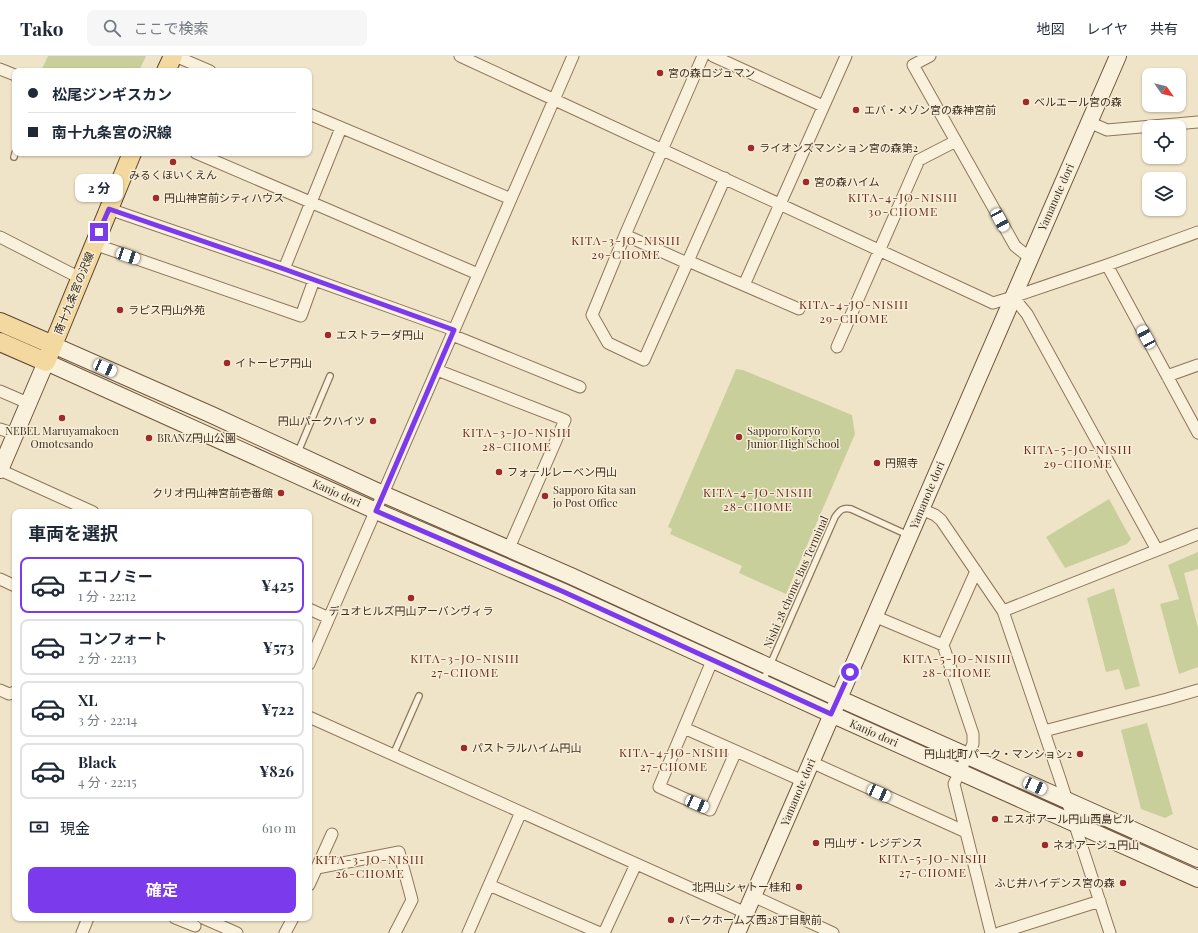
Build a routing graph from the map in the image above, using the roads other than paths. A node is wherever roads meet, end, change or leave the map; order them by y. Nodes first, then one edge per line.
1 (174, 56) edge
2 (460, 56) edge
3 (573, 56) edge
4 (703, 56) edge
5 (713, 56) edge
6 (846, 56) edge
7 (930, 56) edge
8 (1118, 56) edge
9 (168, 68) edge
10 (203, 68) edge
11 (0, 69) edge
12 (12, 75) edge
13 (554, 100) junction
14 (823, 106) junction
15 (312, 115) edge
16 (1089, 122) junction
17 (1198, 122) edge
18 (341, 128) junction
19 (956, 141) junction
20 (663, 150) junction
21 (131, 156) edge
22 (203, 156) edge
23 (725, 178) junction
24 (511, 199) junction
25 (311, 202) junction
26 (779, 204) junction
27 (109, 209) junction
28 (1198, 232) edge
29 (625, 235) junction
30 (0, 238) edge
31 (94, 244) junction
32 (880, 251) junction
33 (1030, 258) junction
34 (687, 262) junction
35 (1107, 265) junction
36 (284, 269) junction
37 (478, 274) junction
38 (80, 278) junction
39 (314, 280) junction
40 (744, 285) junction
41 (1013, 297) junction
42 (799, 309) dead end
43 (0, 322) edge
44 (453, 332) junction
45 (0, 342) edge
46 (53, 345) junction
47 (837, 347) dead end
48 (46, 362) junction
49 (1198, 365) edge
50 (437, 370) junction
51 (330, 376) dead end
52 (1167, 376) junction
53 (580, 386) dead end
54 (0, 391) edge
55 (28, 403) junction
56 (8, 431) edge
57 (1198, 434) edge
58 (297, 454) junction
59 (0, 470) edge
60 (383, 494) junction
61 (86, 509) edge
62 (921, 509) junction
63 (376, 511) junction
64 (1198, 534) edge
65 (910, 536) junction
66 (509, 548) junction
67 (1157, 550) junction
68 (976, 571) junction
69 (0, 579) edge
70 (12, 585) edge
71 (312, 610) edge
72 (1004, 612) junction
73 (874, 616) junction
74 (329, 618) junction
75 (943, 645) junction
76 (312, 657) edge
77 (712, 661) junction
78 (770, 667) junction
79 (762, 683) junction
80 (0, 690) edge
81 (1198, 690) edge
82 (12, 693) edge
83 (419, 696) dead end
84 (838, 698) junction
85 (831, 714) junction
86 (312, 718) edge
87 (684, 728) junction
88 (1044, 731) junction
89 (736, 751) junction
90 (393, 755) junction
91 (968, 756) junction
92 (810, 762) junction
93 (960, 772) junction
94 (803, 780) junction
95 (1067, 800) junction
96 (521, 812) junction
97 (1074, 823) junction
98 (966, 832) junction
99 (332, 834) dead end
100 (1198, 859) edge
101 (636, 864) junction
102 (318, 868) junction
103 (312, 879) edge
104 (1198, 879) edge
105 (489, 885) junction
106 (753, 896) junction
107 (1100, 901) junction
108 (746, 913) junction
109 (87, 921) edge
110 (183, 921) edge
111 (210, 921) edge
112 (292, 921) edge
113 (196, 926) edge
114 (813, 928) edge
115 (1006, 932) edge
116 (82, 933) edge
117 (237, 933) edge
118 (286, 933) edge
119 (395, 933) edge
120 (468, 933) edge
121 (600, 933) edge
122 (604, 933) edge
123 (737, 933) edge
124 (833, 933) edge
125 (992, 933) edge
126 (1110, 933) edge

1 - 9 main road
1 - 10 street
2 - 13 street
3 - 13 street
4 - 20 street
5 - 14 street
6 - 14 street
7 - 19 street
8 - 16 street, Yamanote dori
11 - 12 street
13 - 20 street
13 - 24 street
14 - 26 street
15 - 18 street
16 - 17 street
16 - 33 street, Yamanote dori
18 - 24 street
18 - 25 street
19 - 32 street
19 - 33 street
20 - 23 street
20 - 29 street
21 - 27 main road, 南十九条宮の沢線
22 - 25 street
23 - 26 street
23 - 34 street
24 - 37 street
25 - 36 street
25 - 37 street
26 - 32 street
26 - 40 street
27 - 31 main road, 南十九条宮の沢線
27 - 36 street
28 - 35 street
29 - 34 street
29 - 34 street
30 - 38 street
31 - 38 main road, 南十九条宮の沢線
31 - 39 street
32 - 41 street
32 - 47 street
33 - 41 street, Yamanote dori
34 - 40 street
35 - 41 street
35 - 52 street
36 - 39 street
37 - 44 street
38 - 46 main road, 南十九条宮の沢線
39 - 44 street
40 - 42 street
41 - 62 street, Yamanote dori
41 - 67 street
43 - 46 main road, 南十九条宮の沢線
44 - 50 street
44 - 53 street
45 - 48 main road
46 - 48 main road, 南十九条宮の沢線
46 - 58 street, Kanjo dori
48 - 55 street
48 - 63 street, Kanjo dori
49 - 52 street
50 - 60 street
50 - 66 street
51 - 58 lane
52 - 57 street
54 - 55 street
55 - 56 street
56 - 59 street
58 - 60 street, Kanjo dori
59 - 61 street
60 - 63 street
60 - 66 street, Kanjo dori
62 - 65 street, Yamanote dori
62 - 68 street
63 - 74 street
63 - 77 street, Kanjo dori
64 - 67 street
65 - 73 street, Yamanote dori
65 - 78 lane, Nishi 28 chome Bus Terminal
66 - 78 street, Kanjo dori
67 - 72 street
68 - 72 street
68 - 75 street
69 - 70 street
71 - 74 street
72 - 88 street
73 - 75 street
73 - 84 street, Yamanote dori
74 - 76 street
75 - 91 street
77 - 79 street, Kanjo dori
77 - 87 street
78 - 79 lane
78 - 84 street, Kanjo dori
79 - 85 street, Kanjo dori
80 - 82 street
81 - 88 street
83 - 90 lane
84 - 85 street, Yamanote dori
84 - 91 street, Kanjo dori
85 - 92 street, Yamanote dori
85 - 93 street, Kanjo dori
86 - 90 street
87 - 89 street
87 - 89 street
88 - 95 street
89 - 94 street
90 - 96 street
91 - 93 street
91 - 95 street, Kanjo dori
92 - 94 street, Yamanote dori
92 - 98 street
93 - 97 street, Kanjo dori
93 - 98 street
94 - 106 street, Yamanote dori
95 - 97 street
95 - 100 street, Kanjo dori
96 - 101 street
96 - 105 street
97 - 104 street, Kanjo dori
97 - 107 street
98 - 125 street
99 - 102 street
101 - 108 street
101 - 122 street
102 - 103 street
102 - 119 street
105 - 120 street
105 - 121 street
106 - 108 street, Yamanote dori
106 - 114 street
107 - 115 street
107 - 126 street
108 - 123 street, Yamanote dori
109 - 116 street
110 - 113 street
111 - 117 street
112 - 118 street
114 - 124 street

